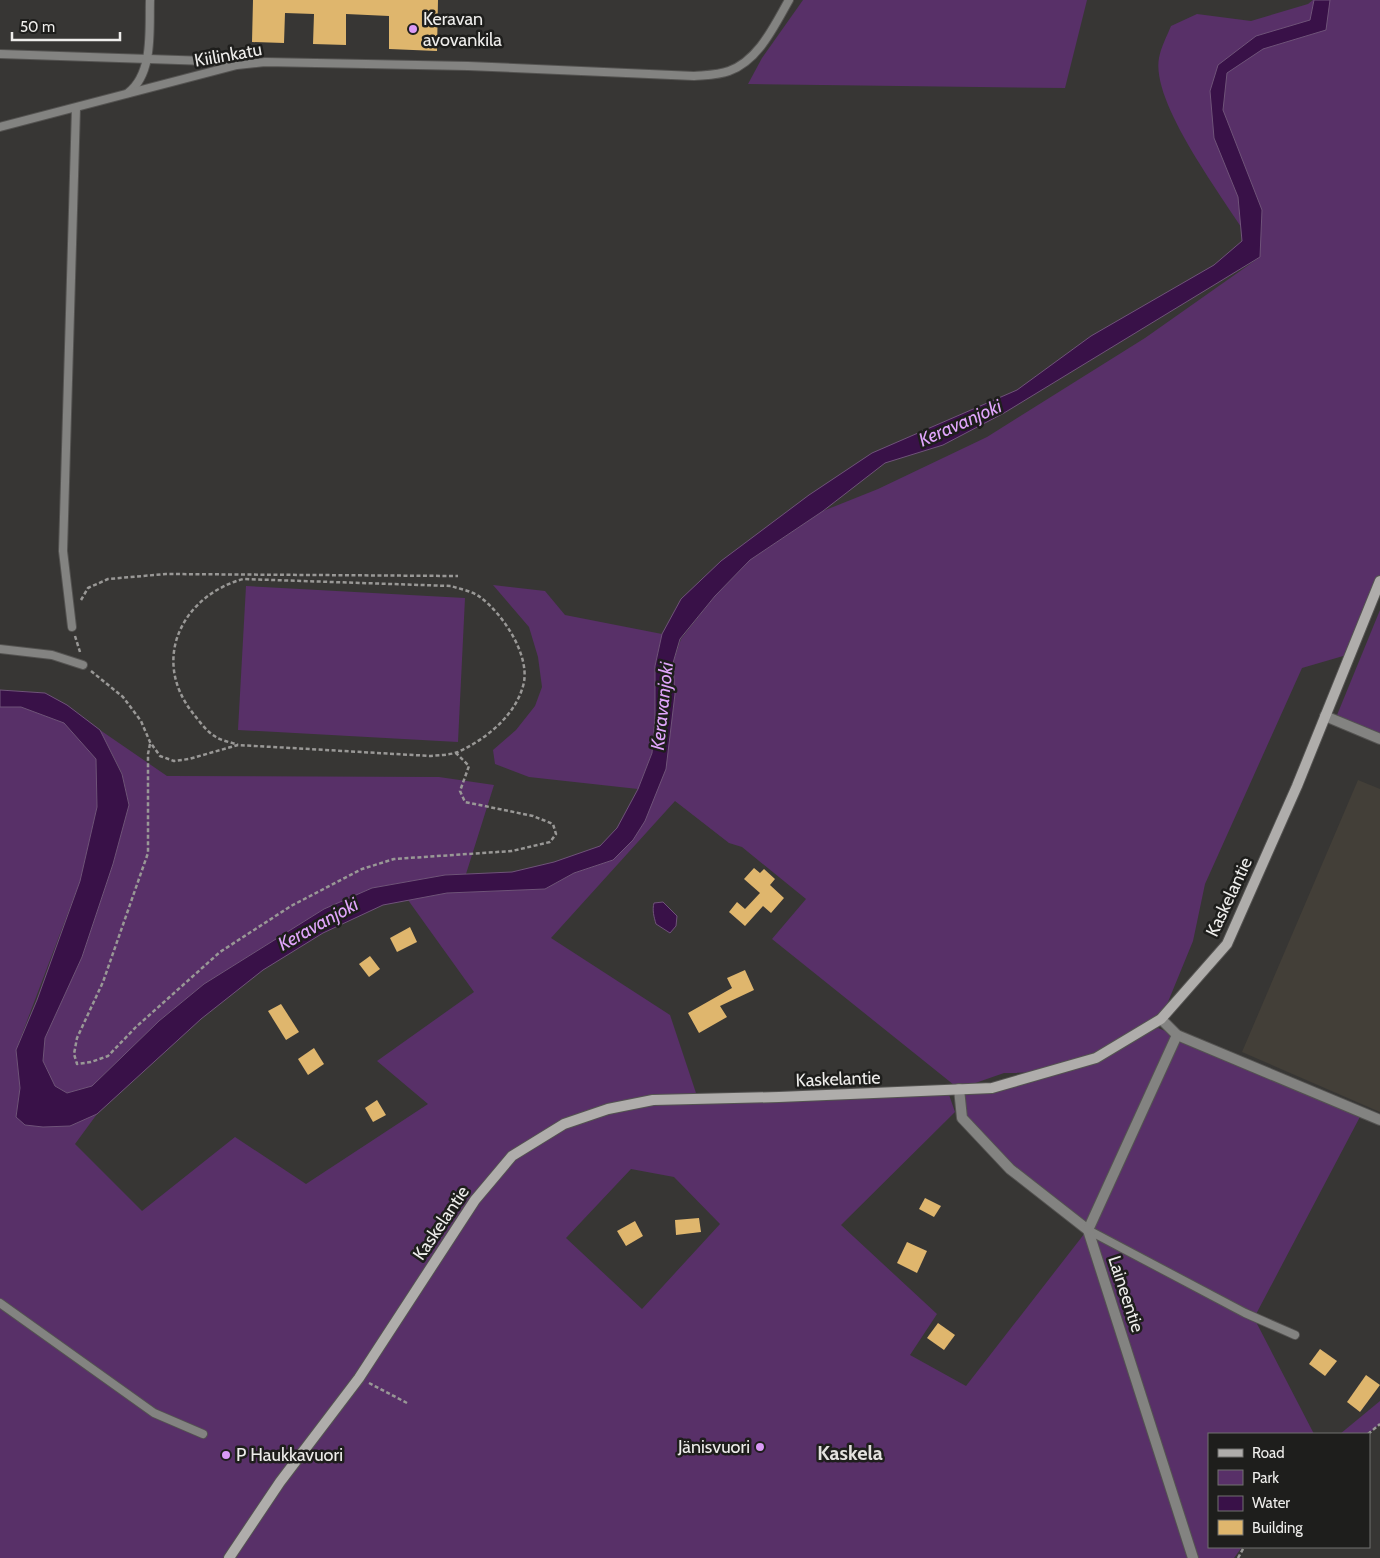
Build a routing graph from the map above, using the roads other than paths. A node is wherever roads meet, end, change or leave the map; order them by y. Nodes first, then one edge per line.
1 (150, 0) edge
2 (789, 0) edge
3 (0, 54) edge
4 (146, 59) junction
5 (265, 62) junction
6 (126, 94) junction
7 (76, 108) junction
8 (0, 127) edge
9 (1380, 581) edge
10 (72, 627) road end
11 (0, 649) edge
12 (84, 665) road end
13 (1325, 716) junction
14 (1380, 739) edge
15 (1161, 1019) junction
16 (1177, 1035) junction
17 (959, 1089) junction
18 (1380, 1120) edge
19 (1088, 1230) junction
20 (0, 1303) edge
21 (1296, 1335) dead end
22 (202, 1434) dead end
23 (229, 1558) edge
24 (1193, 1558) edge

1 - 4 lane
2 - 5 lane, Kiilinkatu
3 - 4 lane
4 - 5 lane
4 - 6 lane
5 - 6 lane, Kiilinkatu
6 - 7 lane, Kiilinkatu
7 - 8 lane, Kiilinkatu
7 - 10 lane
9 - 13 street, Kaskelantie
11 - 12 lane
13 - 14 street
13 - 15 street, Kaskelantie
15 - 16 street
15 - 17 street, Kaskelantie
16 - 18 street
16 - 19 street
17 - 19 street
17 - 23 street, Kaskelantie
19 - 21 lane
19 - 24 street, Laineentie
20 - 22 lane

